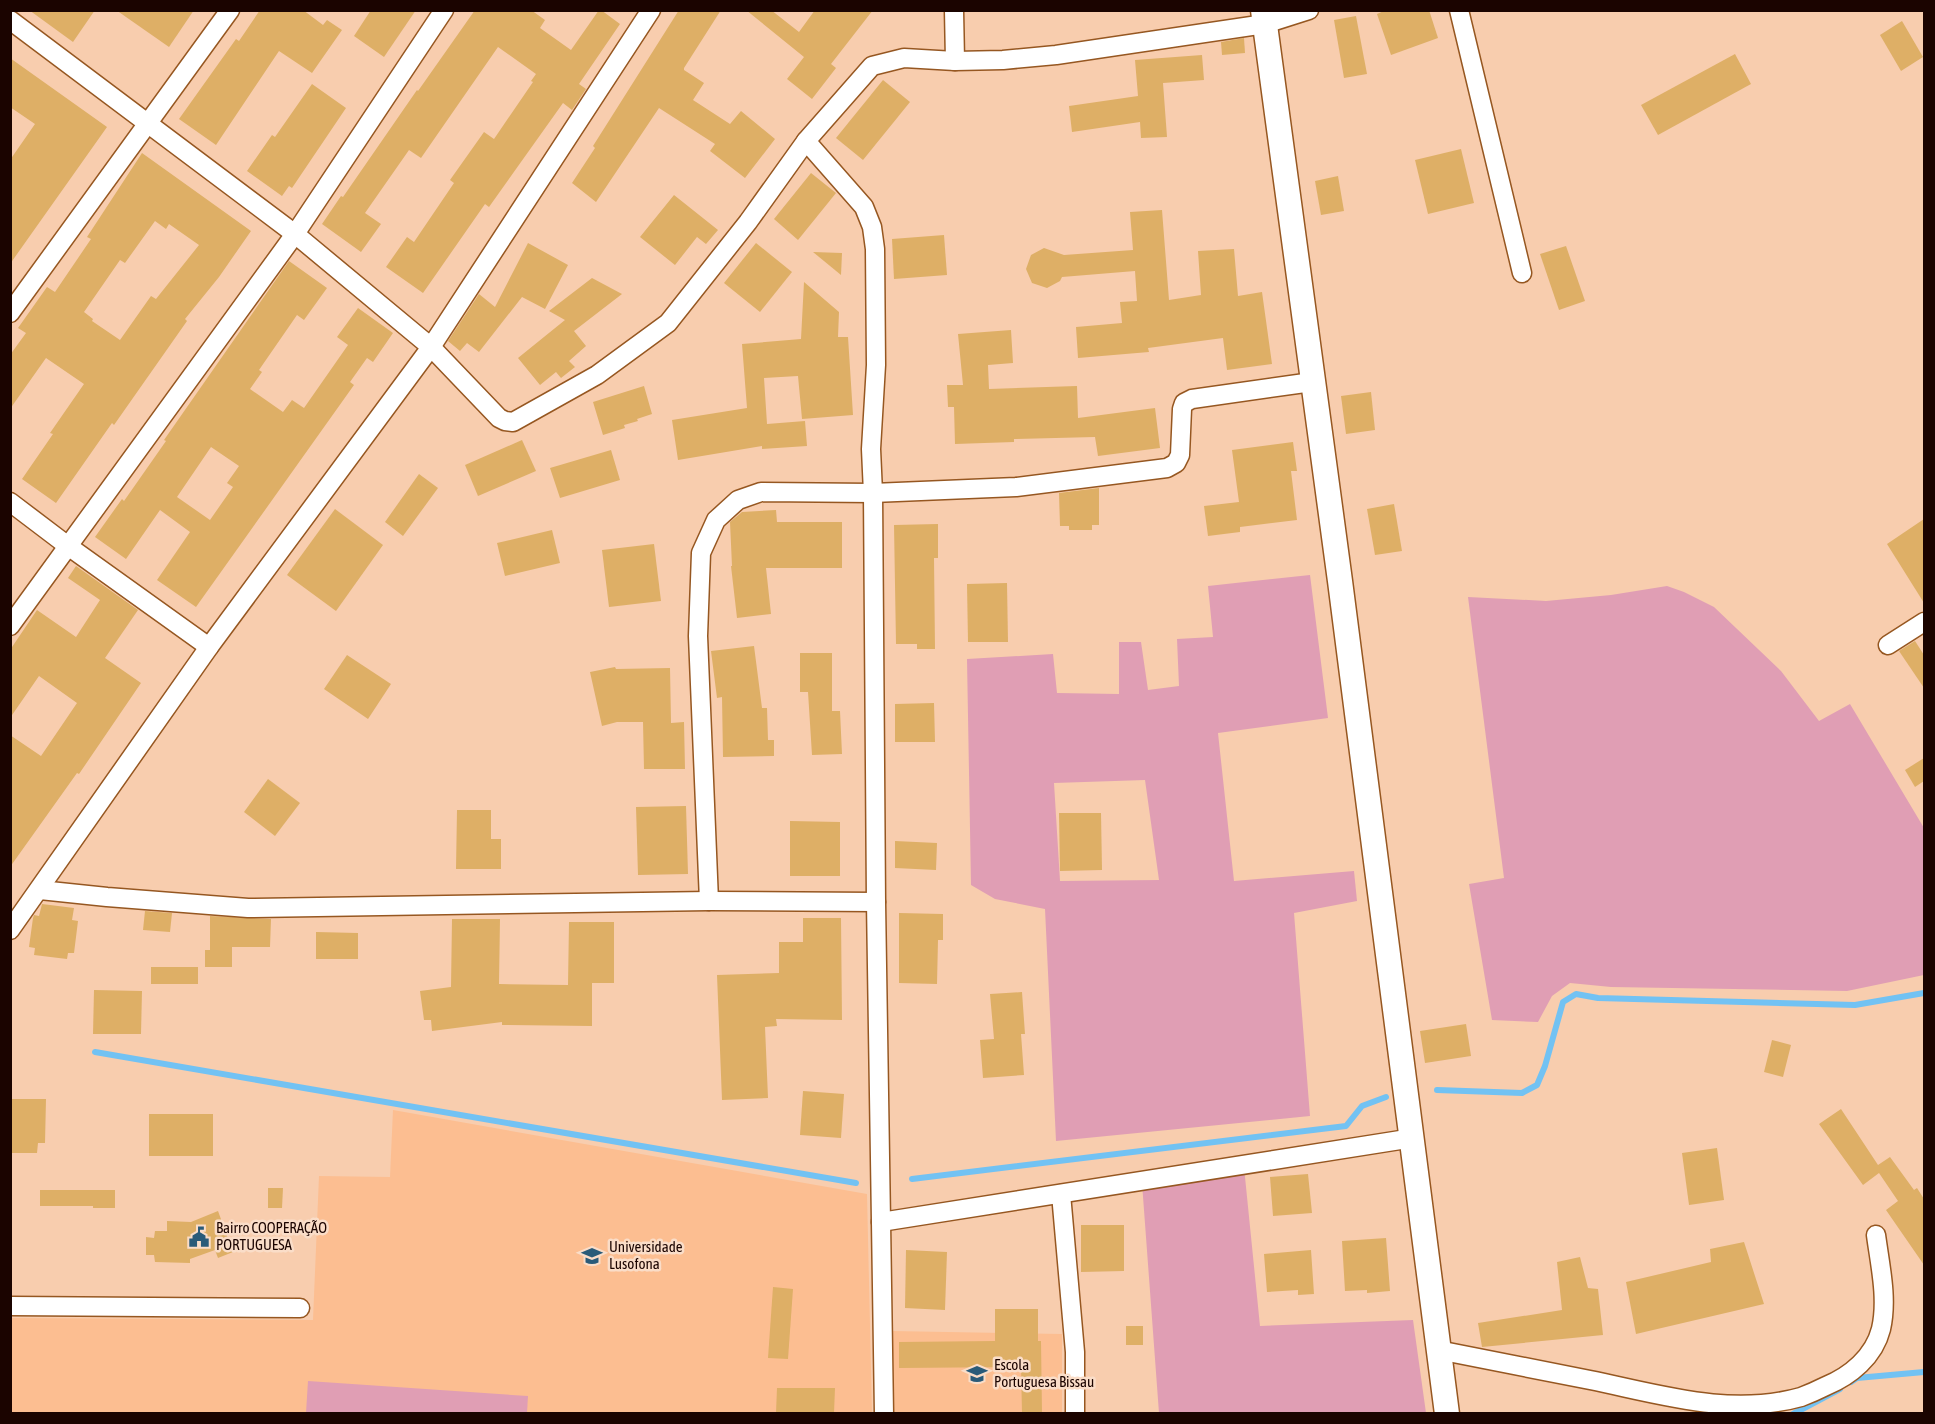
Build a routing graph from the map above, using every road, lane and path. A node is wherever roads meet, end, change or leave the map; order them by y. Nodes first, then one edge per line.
1 (230, 10) edge
2 (444, 10) edge
3 (954, 10) edge
4 (1310, 10) edge
5 (1459, 10) edge
6 (645, 12) edge
7 (1264, 17) edge
8 (10, 20) edge
9 (955, 61) junction
10 (148, 124) junction
11 (806, 141) junction
12 (295, 234) junction
13 (1522, 273) dead end
14 (10, 313) edge
15 (431, 347) junction
16 (1312, 382) junction
17 (873, 492) junction
18 (10, 502) edge
19 (68, 546) junction
20 (1924, 622) edge
21 (10, 626) edge
22 (1888, 645) dead end
23 (209, 647) junction
24 (40, 890) junction
25 (709, 901) junction
26 (876, 902) junction
27 (10, 930) edge
28 (1413, 1138) junction
29 (1061, 1194) junction
30 (881, 1222) junction
31 (1876, 1234) dead end
32 (10, 1306) edge
33 (300, 1308) dead end
34 (1438, 1350) junction
35 (884, 1413) edge
36 (1074, 1413) edge
37 (1447, 1413) edge

1 - 10 street
2 - 12 street
3 - 9 street
4 - 7 street
5 - 13 street
6 - 15 street
7 - 9 street
7 - 16 main road
8 - 10 street
9 - 11 street
10 - 12 street
10 - 14 street
11 - 15 street
11 - 17 street
12 - 15 street
12 - 19 street
15 - 23 street
16 - 17 street
16 - 28 main road
17 - 25 street
17 - 26 street
18 - 19 street
19 - 21 street
19 - 23 street
20 - 22 street
23 - 24 street
24 - 25 street
24 - 27 street
25 - 26 street
26 - 30 street
28 - 29 street
28 - 34 main road
29 - 30 street
29 - 36 street
30 - 35 street
31 - 34 street
32 - 33 street
34 - 37 main road

